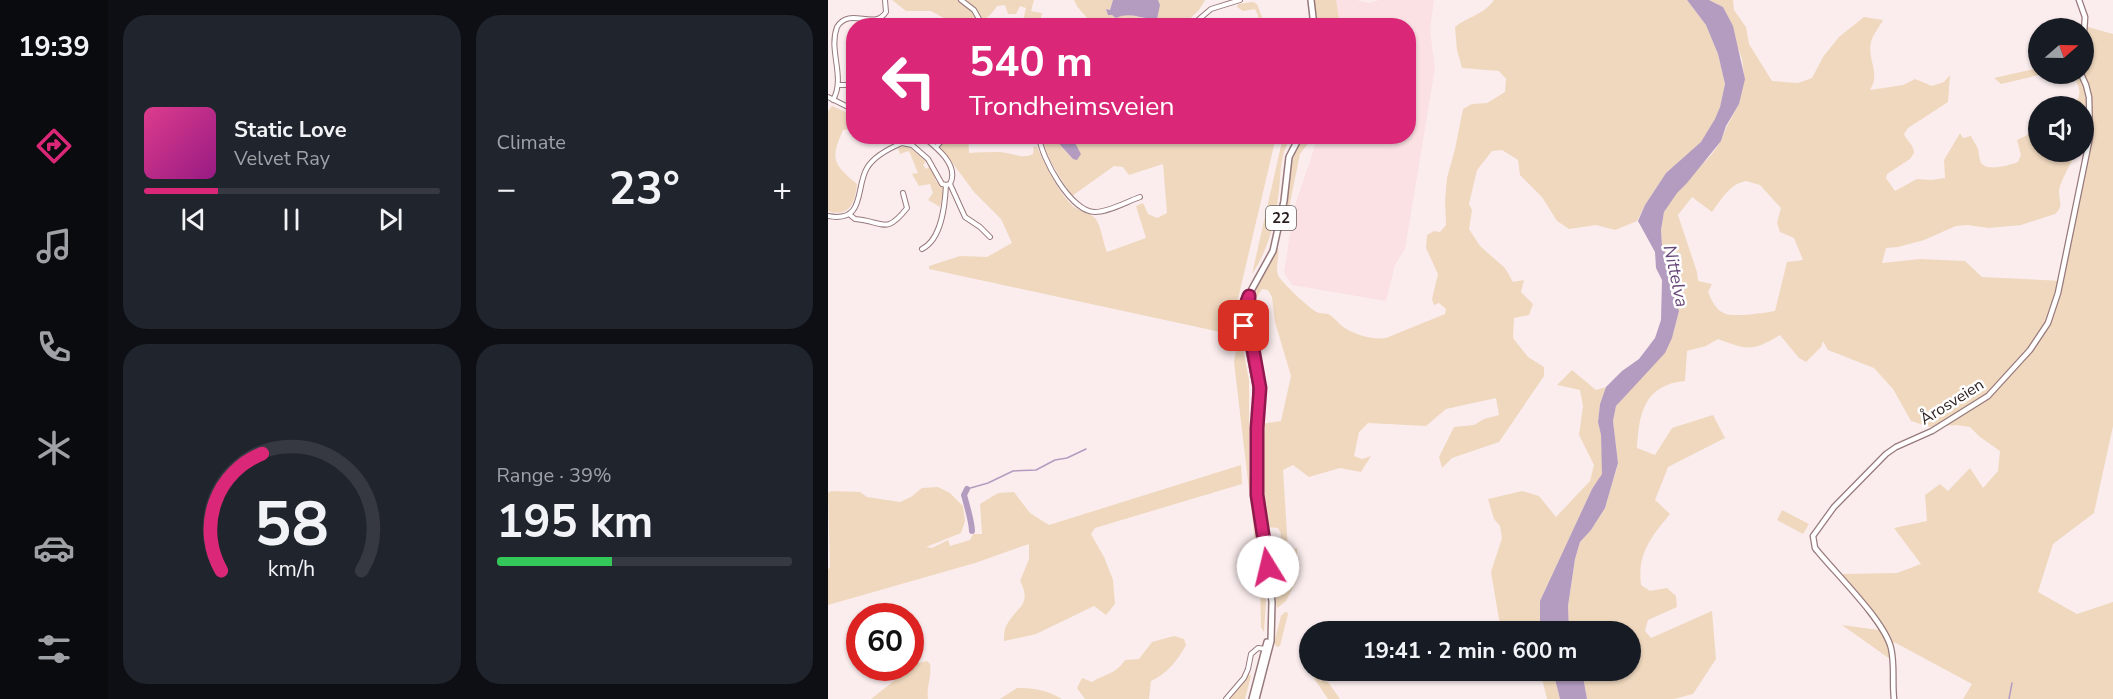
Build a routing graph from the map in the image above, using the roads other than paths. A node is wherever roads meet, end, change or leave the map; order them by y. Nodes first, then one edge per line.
1 (885, 0) edge
2 (962, 0) edge
3 (1240, 0) edge
4 (1311, 0) edge
5 (2079, 0) edge
6 (881, 18) edge
7 (978, 18) edge
8 (1200, 18) edge
9 (1313, 18) edge
10 (2085, 18) edge
11 (846, 20) edge
12 (2085, 84) edge
13 (838, 85) junction
14 (846, 85) edge
15 (828, 97) edge
16 (834, 101) junction
17 (846, 106) edge
18 (932, 144) edge
19 (939, 144) edge
20 (1041, 144) edge
21 (1296, 144) edge
22 (936, 147) junction
23 (948, 184) junction
24 (903, 193) dead end
25 (1140, 197) dead end
26 (849, 214) junction
27 (828, 216) edge
28 (990, 237) dead end
29 (922, 249) dead end
30 (1266, 651) junction
31 (1226, 699) edge
32 (1254, 699) edge
33 (1894, 699) edge

1 - 6 street
2 - 7 street
3 - 8 street
4 - 9 main road
5 - 10 main road
11 - 13 street
12 - 33 main road, Årosveien
13 - 14 street
13 - 16 street
15 - 16 street
16 - 17 street
18 - 22 street
19 - 22 street
20 - 25 street
21 - 30 main road, 22
22 - 23 street
23 - 26 street
23 - 28 street
23 - 29 street
24 - 26 street
26 - 27 street
30 - 31 street
30 - 32 main road, 22

